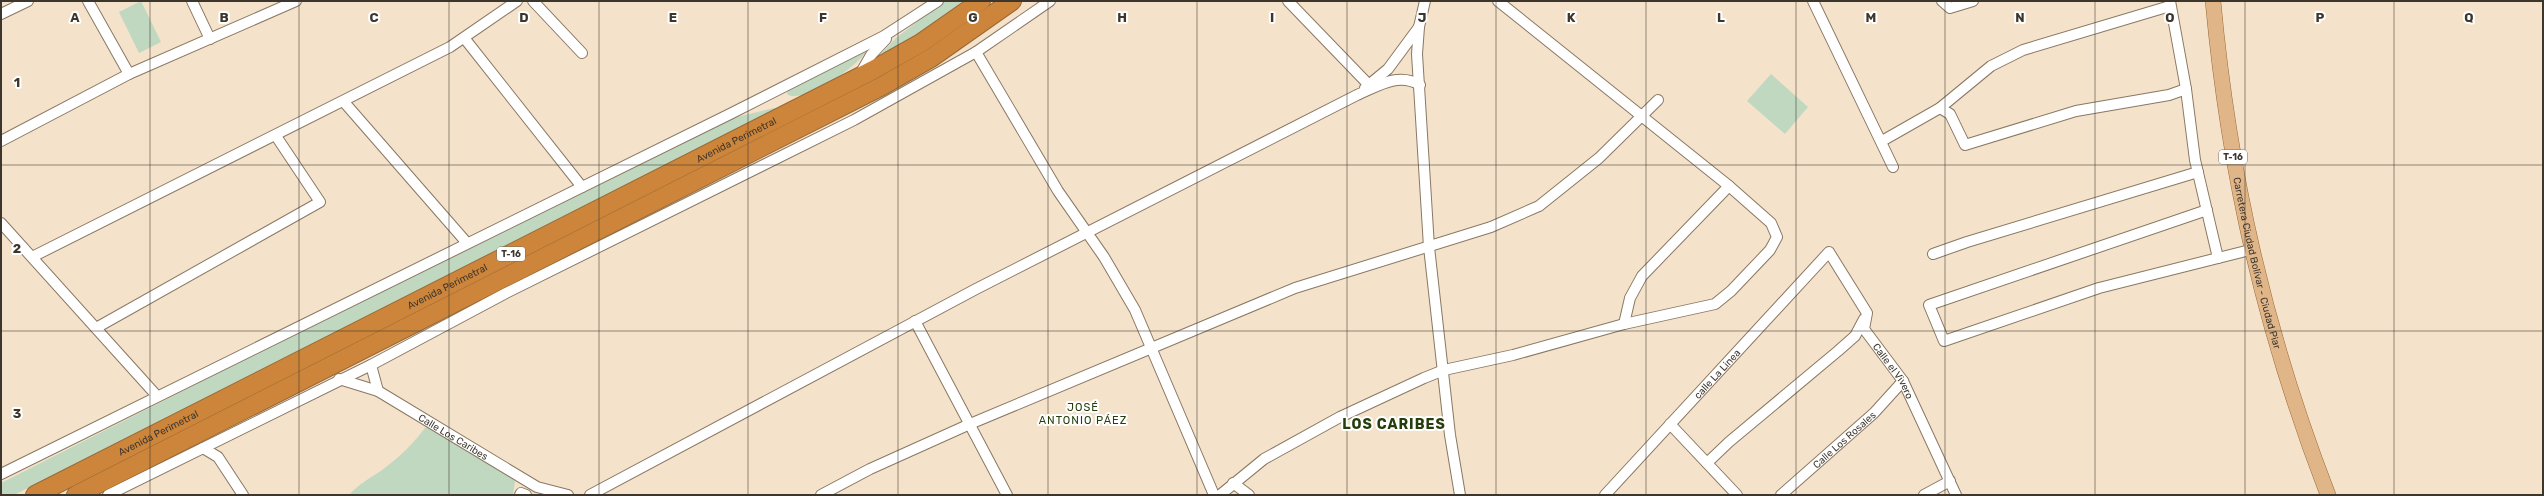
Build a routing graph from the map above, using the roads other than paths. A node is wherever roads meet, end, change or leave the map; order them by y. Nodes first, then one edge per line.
1 (28, 1) edge
2 (88, 1) edge
3 (192, 1) edge
4 (296, 1) edge
5 (517, 1) edge
6 (533, 1) edge
7 (938, 1) edge
8 (981, 1) edge
9 (1012, 1) edge
10 (1050, 1) edge
11 (1288, 1) edge
12 (1425, 1) edge
13 (1498, 1) edge
14 (1813, 1) edge
15 (1942, 1) edge
16 (1974, 1) edge
17 (2213, 1) edge
18 (2170, 3) edge
19 (1, 14) edge
20 (1419, 27) junction
21 (898, 28) junction
22 (210, 39) junction
23 (465, 39) junction
24 (976, 52) junction
25 (582, 53) dead end
26 (129, 74) junction
27 (857, 78) junction
28 (1369, 85) junction
29 (1420, 85) junction
30 (2186, 89) junction
31 (1357, 95) junction
32 (1658, 100) dead end
33 (344, 102) junction
34 (1940, 108) junction
35 (1641, 116) junction
36 (276, 136) junction
37 (1, 140) edge
38 (1882, 140) junction
39 (1893, 167) dead end
40 (2198, 172) junction
41 (1730, 186) junction
42 (582, 187) junction
43 (2207, 210) junction
44 (1, 223) edge
45 (1086, 233) junction
46 (467, 243) junction
47 (1429, 247) junction
48 (2250, 250) junction
49 (1933, 254) dead end
50 (32, 257) junction
51 (2218, 258) junction
52 (1867, 314) junction
53 (915, 321) junction
54 (1624, 324) junction
55 (96, 328) junction
56 (1152, 347) junction
57 (371, 365) junction
58 (1444, 370) junction
59 (339, 379) junction
60 (1903, 381) junction
61 (378, 391) junction
62 (157, 396) junction
63 (970, 424) junction
64 (1670, 424) junction
65 (203, 448) junction
66 (1707, 463) junction
67 (1, 474) edge
68 (1950, 481) junction
69 (137, 482) junction
70 (1233, 483) junction
71 (35, 495) edge
72 (76, 495) edge
73 (108, 495) edge
74 (125, 495) edge
75 (243, 495) edge
76 (520, 495) edge
77 (526, 495) edge
78 (568, 495) edge
79 (590, 495) edge
80 (821, 495) edge
81 (1007, 495) edge
82 (1214, 495) edge
83 (1220, 495) edge
84 (1249, 495) edge
85 (1460, 495) edge
86 (1605, 495) edge
87 (1737, 495) edge
88 (1781, 495) edge
89 (1924, 495) edge
90 (1956, 495) edge
91 (2328, 495) edge

1 - 19 street
2 - 26 street
3 - 22 street
4 - 22 street
5 - 23 street
6 - 25 street
7 - 21 street
8 - 27 highway, Avenida Perimetral / T-16
9 - 72 highway, Avenida Perimetral / T-16
10 - 24 street
11 - 28 street
12 - 20 street
13 - 35 street
14 - 38 street
15 - 16 street
17 - 48 main road, Carretera Ciudad Bolívar - Ciudad Piar / T-16
18 - 30 street
18 - 34 street
20 - 28 street
20 - 29 street
21 - 27 street
21 - 42 street
22 - 26 street
23 - 33 street
23 - 42 street
24 - 45 street
24 - 57 street
26 - 37 street
27 - 71 highway, Avenida Perimetral / T-16
28 - 31 street
29 - 31 street
29 - 47 street
30 - 34 street
30 - 40 street
31 - 45 street
32 - 35 street
33 - 36 street
33 - 46 street
34 - 38 street
35 - 41 street
35 - 47 street
36 - 50 street
36 - 55 street
38 - 39 street
40 - 43 street
40 - 49 street
41 - 54 street
41 - 54 street
42 - 46 street
43 - 51 street
43 - 51 street
44 - 50 street
45 - 53 street
45 - 56 street
46 - 62 street
47 - 56 street
47 - 58 street
48 - 51 street
48 - 91 main road, Carretera Ciudad Bolívar - Ciudad Piar / T-16
50 - 55 street
52 - 60 street, Calle el Vivero
52 - 64 street, calle La Linea
52 - 66 street
53 - 63 street
53 - 79 street
54 - 58 street
55 - 62 street
56 - 63 street
56 - 82 street
57 - 59 street
57 - 61 street
58 - 70 street
58 - 85 street
59 - 61 street, Calle Los Caribes
59 - 65 street
60 - 68 street, Calle el Vivero
60 - 88 street, Calle Los Rosales
61 - 78 street, Calle Los Caribes
62 - 67 street
63 - 80 street
63 - 81 street
64 - 66 street
64 - 86 street, calle La Linea
65 - 69 street
65 - 75 street
66 - 87 street
68 - 89 street
68 - 90 street, Calle el Vivero
69 - 73 street
69 - 74 street
70 - 83 street
70 - 84 street
76 - 77 street

